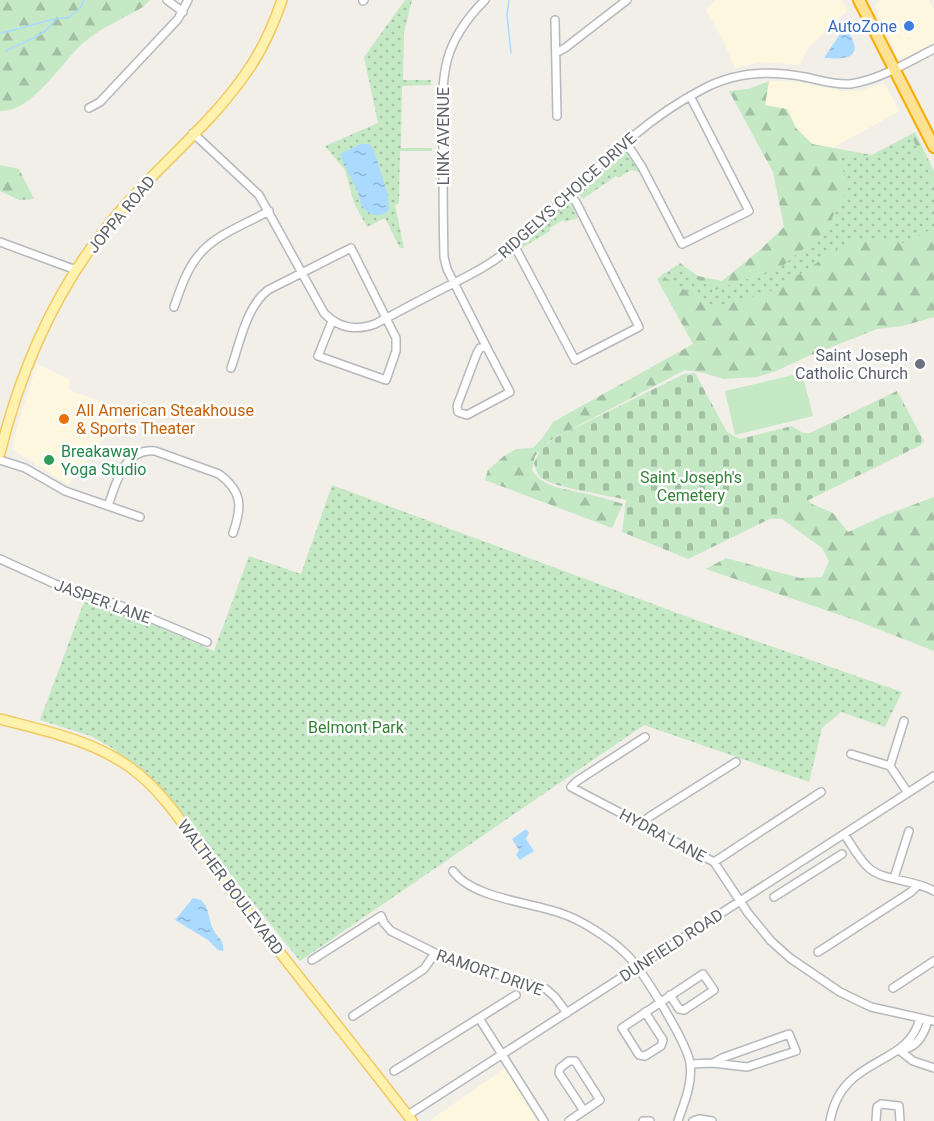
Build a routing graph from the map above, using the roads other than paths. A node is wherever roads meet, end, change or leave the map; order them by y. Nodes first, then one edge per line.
1 (167, 0) edge
2 (188, 0) edge
3 (282, 0) edge
4 (485, 0) edge
5 (627, 0) edge
6 (859, 0) edge
7 (183, 12) junction
8 (555, 20) dead end
9 (934, 49) edge
10 (556, 53) junction
11 (894, 69) junction
12 (690, 96) junction
13 (89, 108) dead end
14 (557, 116) dead end
15 (193, 133) junction
16 (625, 141) junction
17 (934, 147) edge
18 (568, 194) junction
19 (269, 211) junction
20 (0, 242) edge
21 (514, 245) junction
22 (76, 270) junction
23 (301, 273) junction
24 (453, 283) junction
25 (174, 308) dead end
26 (387, 318) junction
27 (332, 321) junction
28 (486, 345) junction
29 (231, 368) dead end
30 (0, 453) edge
31 (0, 460) edge
32 (108, 506) junction
33 (140, 517) dead end
34 (233, 533) dead end
35 (0, 559) edge
36 (207, 642) dead end
37 (0, 719) edge
38 (904, 721) dead end
39 (645, 737) dead end
40 (850, 754) dead end
41 (736, 762) dead end
42 (890, 766) junction
43 (934, 776) edge
44 (821, 792) dead end
45 (908, 793) junction
46 (643, 823) junction
47 (909, 831) dead end
48 (844, 834) junction
49 (842, 854) dead end
50 (714, 862) junction
51 (793, 868) junction
52 (453, 871) dead end
53 (894, 878) junction
54 (800, 880) junction
55 (918, 885) junction
56 (934, 891) edge
57 (774, 897) dead end
58 (739, 901) junction
59 (818, 952) dead end
60 (435, 953) junction
61 (312, 960) dead end
62 (934, 960) edge
63 (637, 967) junction
64 (893, 988) dead end
65 (516, 995) dead end
66 (670, 995) junction
67 (659, 1002) junction
68 (645, 1012) junction
69 (567, 1013) junction
70 (353, 1016) dead end
71 (479, 1018) junction
72 (928, 1020) edge
73 (899, 1050) junction
74 (502, 1054) junction
75 (713, 1063) junction
76 (691, 1064) junction
77 (934, 1068) edge
78 (394, 1071) dead end
79 (585, 1111) junction
80 (410, 1118) edge
81 (544, 1121) edge
82 (569, 1121) edge
83 (643, 1121) edge
84 (650, 1121) edge
85 (678, 1121) edge
86 (693, 1121) edge
87 (712, 1121) edge
88 (830, 1121) edge
89 (876, 1121) edge
90 (900, 1121) edge

1 - 7 street
2 - 7 street
3 - 15 main road, JOPPA ROAD
4 - 24 street, LINK AVENUE
5 - 10 street
6 - 11 highway
7 - 13 street
8 - 10 street
9 - 11 street, RIDGELYS CHOICE DRIVE
10 - 14 street
11 - 12 street, RIDGELYS CHOICE DRIVE
11 - 17 highway
12 - 16 street, RIDGELYS CHOICE DRIVE
12 - 16 street
15 - 19 street
15 - 22 main road, JOPPA ROAD
16 - 18 street, RIDGELYS CHOICE DRIVE
18 - 21 street, RIDGELYS CHOICE DRIVE
18 - 21 street
19 - 23 street
19 - 25 street
20 - 22 street
21 - 24 street, RIDGELYS CHOICE DRIVE
22 - 30 main road, JOPPA ROAD
23 - 26 street
23 - 27 street
23 - 29 street
24 - 26 street, RIDGELYS CHOICE DRIVE
24 - 28 street, LINK AVENUE
26 - 27 street, RIDGELYS CHOICE DRIVE
26 - 27 street
28 - 28 street, LINK AVENUE
31 - 32 street
32 - 33 street
32 - 34 street
35 - 36 street, JASPER LANE
37 - 80 main road, WALTHER BOULEVARD
38 - 42 street
39 - 46 street, HYDRA LANE
40 - 42 street
41 - 46 street
42 - 45 street
43 - 45 street, DUNFIELD ROAD
44 - 50 street
45 - 48 street, DUNFIELD ROAD
46 - 50 street, HYDRA LANE
47 - 53 street
48 - 51 street, DUNFIELD ROAD
48 - 53 street
49 - 54 street
50 - 58 street, HYDRA LANE
51 - 54 street
51 - 58 street, DUNFIELD ROAD
52 - 63 street
53 - 55 street
54 - 57 street
55 - 56 street
55 - 59 street
58 - 63 street, DUNFIELD ROAD
58 - 72 street, HYDRA LANE
60 - 61 street, RAMORT DRIVE
60 - 69 street, RAMORT DRIVE
60 - 70 street
62 - 64 street
63 - 67 street
63 - 69 street, DUNFIELD ROAD
65 - 71 street
66 - 66 street
66 - 67 street
67 - 68 street
67 - 76 street
68 - 68 street
69 - 74 street, DUNFIELD ROAD
71 - 74 street
71 - 78 street
72 - 73 street
73 - 77 street
73 - 88 street
74 - 80 street, DUNFIELD ROAD
74 - 81 street
75 - 75 street
75 - 76 street
76 - 85 street
79 - 79 street
79 - 82 street
83 - 84 street
86 - 87 street
89 - 90 street

